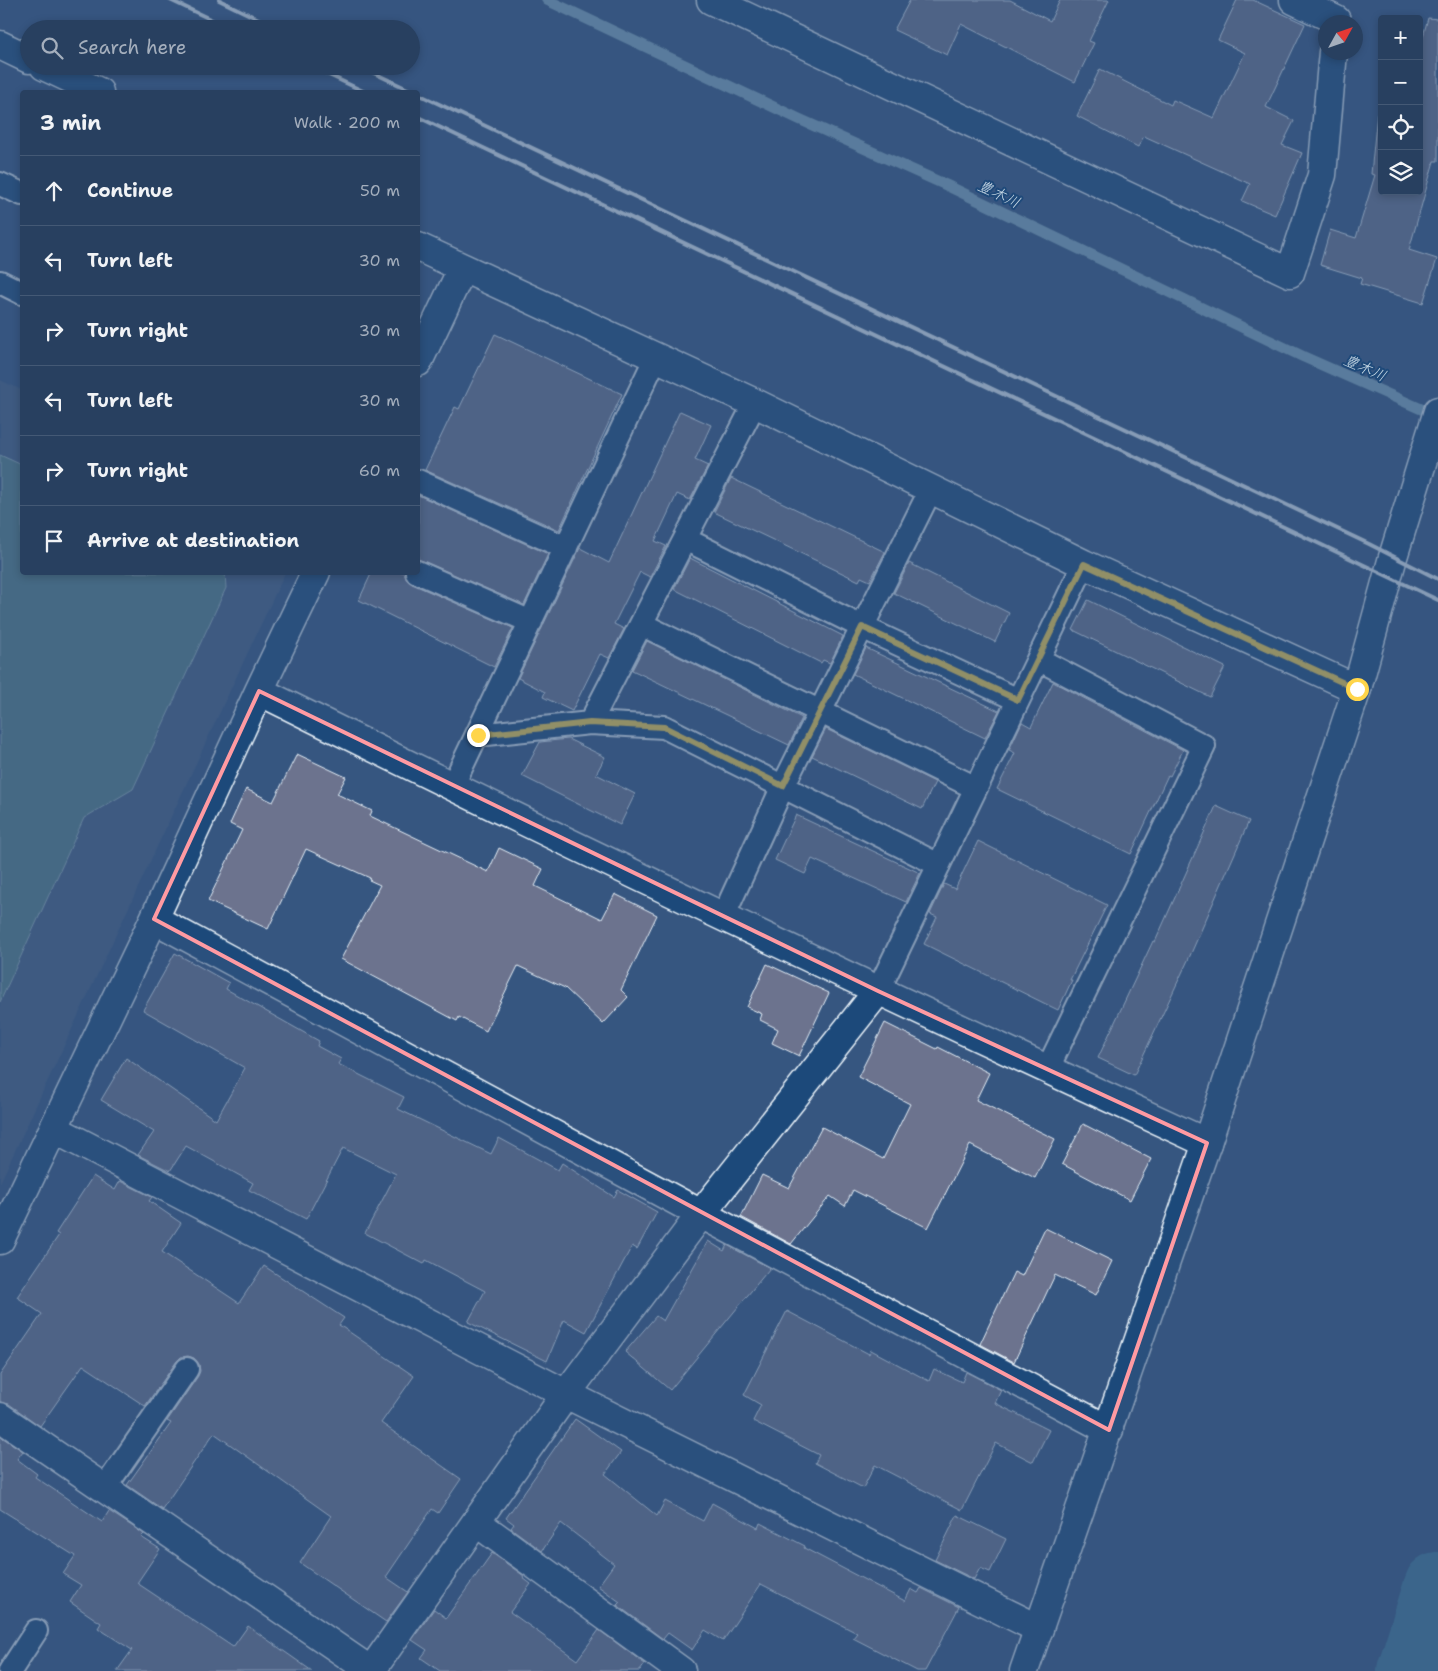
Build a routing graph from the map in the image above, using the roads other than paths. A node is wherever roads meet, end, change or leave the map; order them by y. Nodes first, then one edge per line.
1 (711, 0) edge
2 (1294, 0) edge
3 (1336, 14) edge
4 (0, 45) edge
5 (20, 55) edge
6 (1332, 60) edge
7 (63, 75) edge
8 (96, 90) edge
9 (0, 184) edge
10 (20, 193) edge
11 (420, 248) edge
12 (462, 269) junction
13 (0, 282) edge
14 (20, 292) edge
15 (420, 358) edge
16 (656, 358) junction
17 (755, 403) junction
18 (1438, 410) edge
19 (420, 482) edge
20 (931, 489) junction
21 (684, 539) junction
22 (566, 548) junction
23 (1084, 564) junction
24 (420, 573) edge
25 (315, 575) edge
26 (531, 622) junction
27 (641, 624) junction
28 (862, 627) junction
29 (1038, 659) junction
30 (1357, 689) junction
31 (259, 691) junction
32 (1018, 700) junction
33 (820, 712) junction
34 (590, 723) junction
35 (478, 735) junction
36 (783, 786) junction
37 (452, 787) junction
38 (976, 788) junction
39 (939, 865) junction
40 (723, 917) junction
41 (154, 919) junction
42 (878, 991) junction
43 (1048, 1070) junction
44 (54, 1129) junction
45 (1207, 1143) junction
46 (700, 1214) junction
47 (0, 1240) edge
48 (187, 1369) dead end
49 (566, 1394) junction
50 (0, 1417) edge
51 (1108, 1430) junction
52 (104, 1489) junction
53 (476, 1522) junction
54 (1039, 1629) junction
55 (36, 1631) dead end
56 (10, 1671) edge
57 (681, 1671) edge
58 (1024, 1671) edge

1 - 6 street
2 - 3 street
4 - 5 street
7 - 8 street
9 - 10 lane
11 - 12 street
12 - 15 street
12 - 16 street
13 - 14 lane
16 - 17 street
16 - 22 lane
17 - 20 street
17 - 21 lane
18 - 30 street
19 - 22 lane
20 - 23 street
20 - 28 lane
21 - 27 lane
21 - 28 lane
22 - 26 lane
23 - 29 lane
23 - 30 street
24 - 26 lane
25 - 31 street
26 - 35 lane
27 - 33 lane
27 - 34 lane
28 - 32 lane
28 - 33 lane
29 - 32 lane
29 - 43 lane
30 - 45 street
31 - 37 street
31 - 41 street
32 - 38 lane
33 - 36 lane
33 - 38 lane
34 - 35 lane
34 - 36 lane
35 - 37 lane
36 - 39 lane
36 - 40 lane
37 - 40 street
38 - 39 lane
39 - 42 lane
40 - 42 street
41 - 44 street
41 - 46 street
42 - 43 street
42 - 46 street
43 - 45 street
44 - 47 street
44 - 49 street
45 - 51 street
46 - 49 street
46 - 51 street
48 - 52 lane
49 - 53 street
49 - 54 street
50 - 52 street
51 - 54 street
52 - 53 street
53 - 57 street
54 - 58 street
55 - 56 lane

